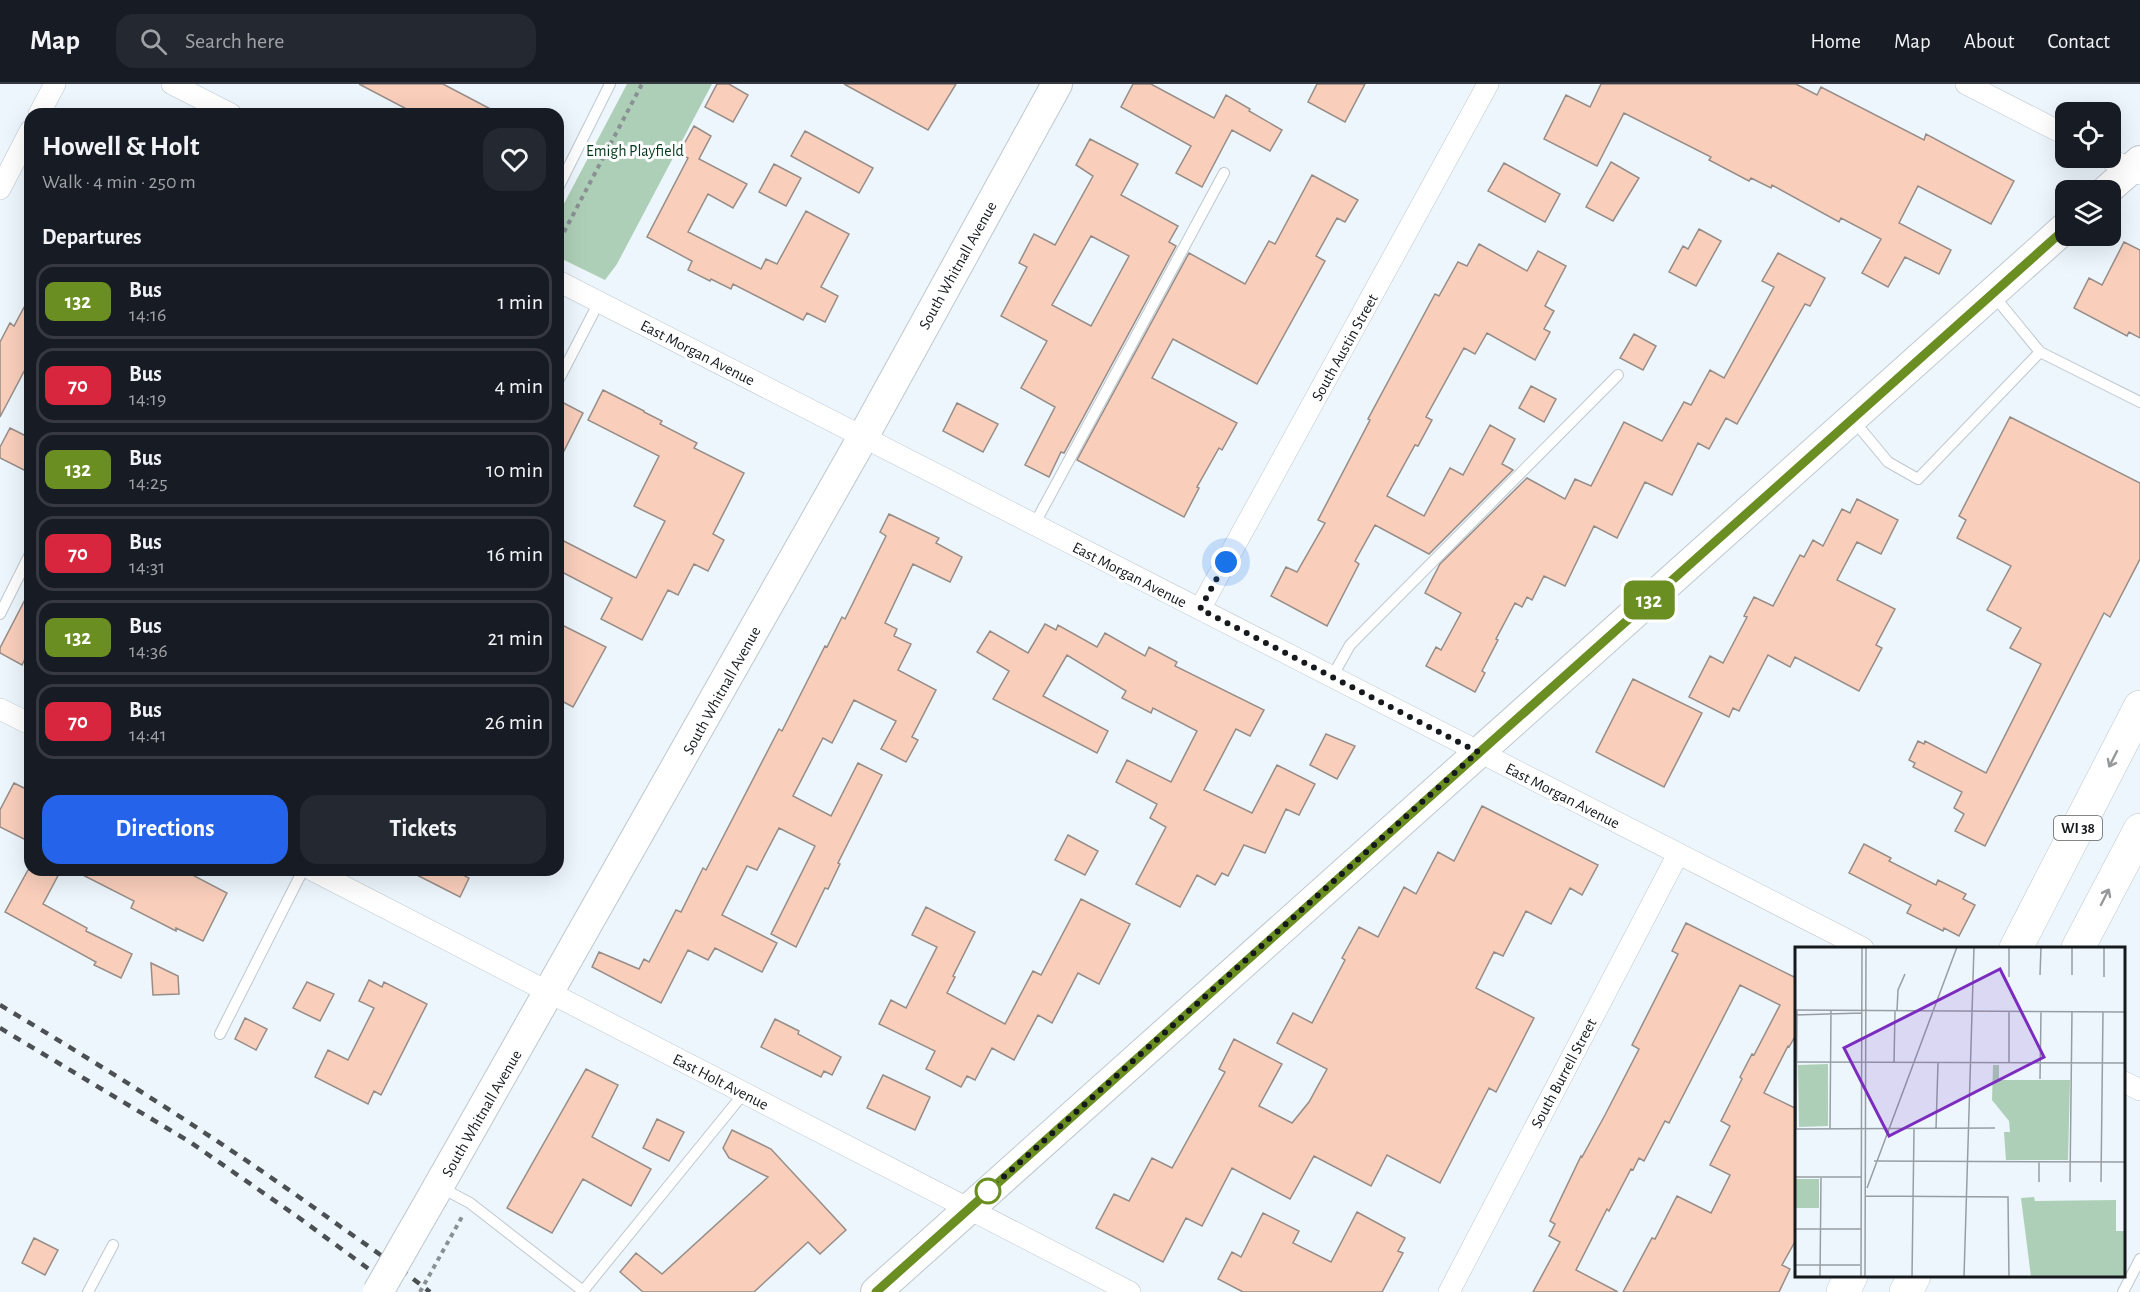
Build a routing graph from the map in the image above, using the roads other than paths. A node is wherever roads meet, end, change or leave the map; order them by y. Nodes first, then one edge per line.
1 (55, 84) edge
2 (172, 84) edge
3 (610, 84) edge
4 (1057, 84) edge
5 (1488, 84) edge
6 (1966, 84) edge
7 (42, 108) edge
8 (219, 108) edge
9 (2055, 129) edge
10 (24, 143) edge
11 (2129, 166) edge
12 (1224, 173) dead end
13 (564, 176) edge
14 (2116, 180) edge
15 (0, 189) edge
16 (2055, 238) edge
17 (564, 284) edge
18 (1992, 293) junction
19 (599, 302) junction
20 (2040, 352) junction
21 (564, 369) edge
22 (1618, 375) dead end
23 (2140, 402) edge
24 (1852, 418) junction
25 (863, 437) junction
26 (1034, 525) junction
27 (24, 566) edge
28 (1200, 609) junction
29 (0, 614) edge
30 (1332, 677) junction
31 (2140, 707) edge
32 (0, 709) edge
33 (24, 721) edge
34 (1478, 752) junction
35 (2140, 830) edge
36 (1678, 854) junction
37 (300, 876) edge
38 (324, 876) edge
39 (1861, 947) edge
40 (2017, 947) edge
41 (2079, 947) edge
42 (550, 993) junction
43 (220, 1034) dead end
44 (2125, 1082) edge
45 (2140, 1090) edge
46 (744, 1093) junction
47 (436, 1191) junction
48 (968, 1210) junction
49 (112, 1245) dead end
50 (2140, 1259) edge
51 (1850, 1277) edge
52 (1913, 1277) edge
53 (88, 1292) edge
54 (378, 1292) edge
55 (876, 1292) edge
56 (1130, 1292) edge
57 (1449, 1292) edge
58 (1843, 1292) edge
59 (1906, 1292) edge
60 (2123, 1292) edge

1 - 7 street
2 - 8 street
3 - 13 lane
4 - 25 street, South Whitnall Avenue
5 - 28 street, South Austin Street
6 - 9 street
10 - 15 street
11 - 14 street
12 - 26 lane
16 - 18 street
17 - 19 street, East Morgan Avenue
18 - 20 lane
18 - 24 street
19 - 21 lane
19 - 25 street, East Morgan Avenue
20 - 23 lane
20 - 24 lane
22 - 30 lane
24 - 34 street
25 - 26 street, East Morgan Avenue
25 - 42 street, South Whitnall Avenue
26 - 28 street, East Morgan Avenue
27 - 29 lane
28 - 30 street, East Morgan Avenue
30 - 34 street, East Morgan Avenue
31 -> 40 main road, WI 38
32 - 33 street
34 - 36 street, East Morgan Avenue
34 - 48 street
41 -> 35 main road
36 - 39 street, East Morgan Avenue
36 - 57 street, South Burrell Street
37 - 43 lane
38 - 42 street, East Holt Avenue
42 - 46 street, East Holt Avenue
42 - 47 street, South Whitnall Avenue
44 - 45 street
46 - 47 lane
46 - 48 street, East Holt Avenue
47 - 54 street, South Whitnall Avenue, bridge
48 - 55 street
48 - 56 street, East Holt Avenue
49 - 53 lane
50 - 60 lane
51 - 58 main road
52 - 59 main road

